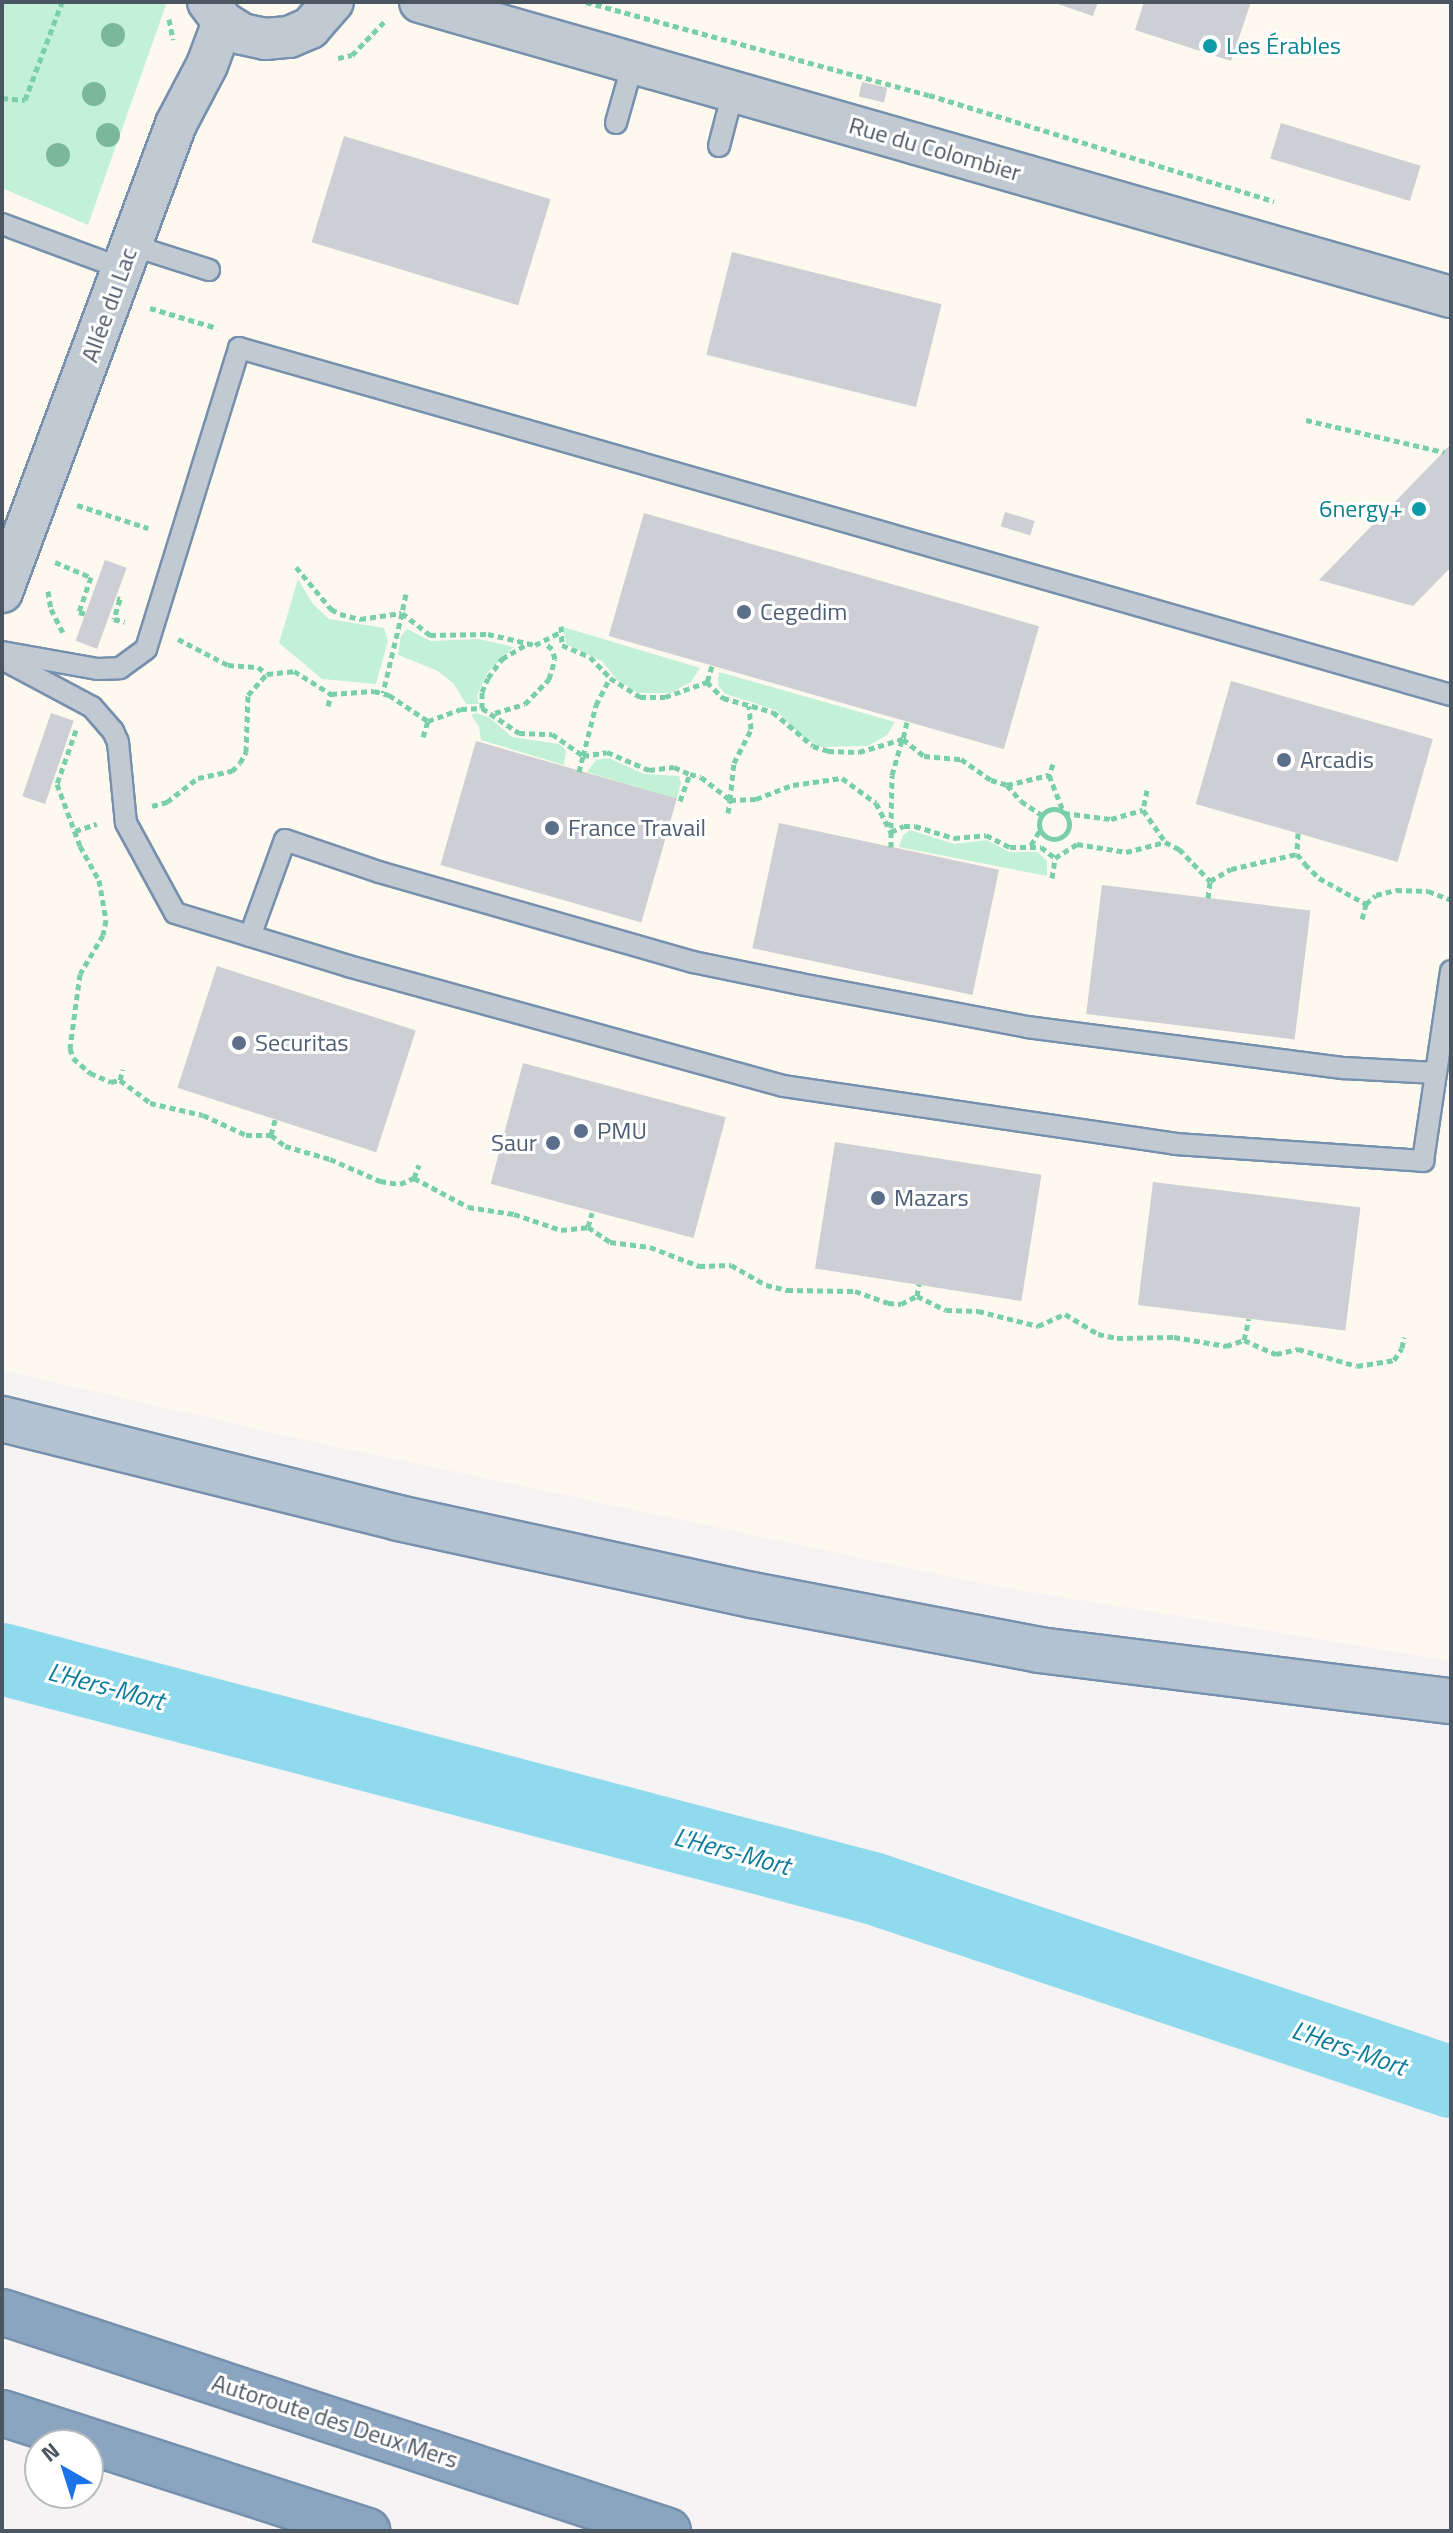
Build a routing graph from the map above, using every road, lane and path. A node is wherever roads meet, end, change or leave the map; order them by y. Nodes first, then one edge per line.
1 (62, 2) edge
2 (333, 2) edge
3 (420, 2) edge
4 (586, 2) edge
5 (216, 12) edge
6 (633, 63) junction
7 (733, 92) junction
8 (2, 98) edge
9 (616, 123) dead end
10 (719, 146) dead end
11 (1287, 205) dead end
12 (2, 224) edge
13 (122, 269) junction
14 (209, 270) dead end
15 (1451, 297) edge
16 (220, 329) dead end
17 (1306, 420) dead end
18 (1444, 452) dead end
19 (70, 518) dead end
20 (148, 528) dead end
21 (60, 547) dead end
22 (54, 562) junction
23 (296, 567) dead end
24 (51, 572) dead end
25 (48, 583) dead end
26 (2, 592) edge
27 (406, 594) dead end
28 (117, 598) dead end
29 (402, 613) junction
30 (86, 614) dead end
31 (139, 627) dead end
32 (176, 638) dead end
33 (70, 641) dead end
34 (545, 643) junction
35 (526, 644) junction
36 (2, 652) edge
37 (2, 659) edge
38 (712, 666) dead end
39 (267, 674) junction
40 (610, 678) junction
41 (707, 682) junction
42 (383, 693) junction
43 (331, 694) junction
44 (1451, 695) edge
45 (328, 706) dead end
46 (749, 706) junction
47 (482, 708) junction
48 (494, 714) junction
49 (428, 721) junction
50 (907, 722) dead end
51 (80, 724) dead end
52 (423, 737) dead end
53 (903, 739) junction
54 (583, 756) junction
55 (1053, 764) dead end
56 (579, 772) dead end
57 (690, 774) junction
58 (1049, 775) junction
59 (1007, 785) junction
60 (1147, 790) dead end
61 (730, 800) junction
62 (680, 801) dead end
63 (141, 809) dead end
64 (1143, 810) junction
65 (728, 813) dead end
66 (1064, 813) junction
67 (1042, 815) junction
68 (109, 820) dead end
69 (1040, 830) junction
70 (75, 831) junction
71 (891, 832) junction
72 (1298, 833) dead end
73 (1064, 836) junction
74 (1165, 842) junction
75 (1077, 844) junction
76 (1031, 845) junction
77 (891, 847) dead end
78 (1297, 854) junction
79 (1055, 858) junction
80 (1052, 878) dead end
81 (1210, 881) junction
82 (1208, 898) dead end
83 (1451, 900) edge
84 (1366, 904) junction
85 (1362, 919) dead end
86 (250, 936) junction
87 (1451, 971) edge
88 (123, 1069) dead end
89 (1436, 1073) junction
90 (120, 1080) junction
91 (275, 1120) dead end
92 (271, 1135) junction
93 (419, 1165) dead end
94 (414, 1178) junction
95 (592, 1213) dead end
96 (588, 1227) junction
97 (919, 1284) dead end
98 (917, 1296) junction
99 (1249, 1319) dead end
100 (1404, 1337) dead end
101 (1244, 1340) junction
102 (2, 1419) edge
103 (1451, 1701) edge
104 (2, 2312) edge
105 (2, 2413) edge
106 (367, 2531) edge
107 (668, 2531) edge

1 - 8 path
2 - 5 street, Allée du Lac
3 - 6 street, Rue du Colombier
4 - 11 path
5 - 13 street, Allée du Lac
6 - 7 street, Rue du Colombier
6 - 9 lane
7 - 10 lane
7 - 15 street, Rue du Colombier
12 - 13 lane
13 - 14 lane
13 - 16 path
13 - 26 street, Allée du Lac
17 - 18 path
19 - 20 path
21 - 22 path
22 - 24 path
22 - 30 path
23 - 29 path
25 - 33 path
27 - 29 path
28 - 31 path
29 - 35 path
29 - 42 path
32 - 39 path
34 - 35 path
34 - 40 path
34 - 48 path
35 - 47 path
36 - 44 lane
37 - 86 lane
38 - 41 path
39 - 43 path
39 - 63 path
40 - 41 path
40 - 54 path
41 - 46 path
42 - 43 path
42 - 49 path
43 - 45 path
46 - 53 path
46 - 61 path
47 - 48 path
47 - 49 path
48 - 54 path
49 - 52 path
50 - 53 path
51 - 70 path
53 - 59 path
53 - 71 path
54 - 56 path
54 - 57 path
55 - 58 path
57 - 61 path
57 - 62 path
58 - 59 path
58 - 66 path
59 - 67 path
60 - 64 path
61 - 65 path
61 - 71 path
64 - 66 path
64 - 74 path
66 - 67 path
66 - 73 path
67 - 69 path
68 - 70 path
69 - 73 path
69 - 76 path
70 - 90 path
71 - 76 path
71 - 77 path
72 - 78 path
73 - 75 path
74 - 75 path
74 - 81 path
75 - 79 path
76 - 79 path
78 - 81 path
78 - 84 path
79 - 80 path
81 - 82 path
83 - 84 path
84 - 85 path
86 - 89 lane
86 - 89 lane
87 - 89 lane
88 - 90 path
90 - 92 path
91 - 92 path
92 - 94 path
93 - 94 path
94 - 96 path
95 - 96 path
96 - 98 path
97 - 98 path
98 - 101 path
99 - 101 path
100 - 101 path
102 - 103 main road
104 - 107 highway, Autoroute des Deux Mers
105 - 106 highway

